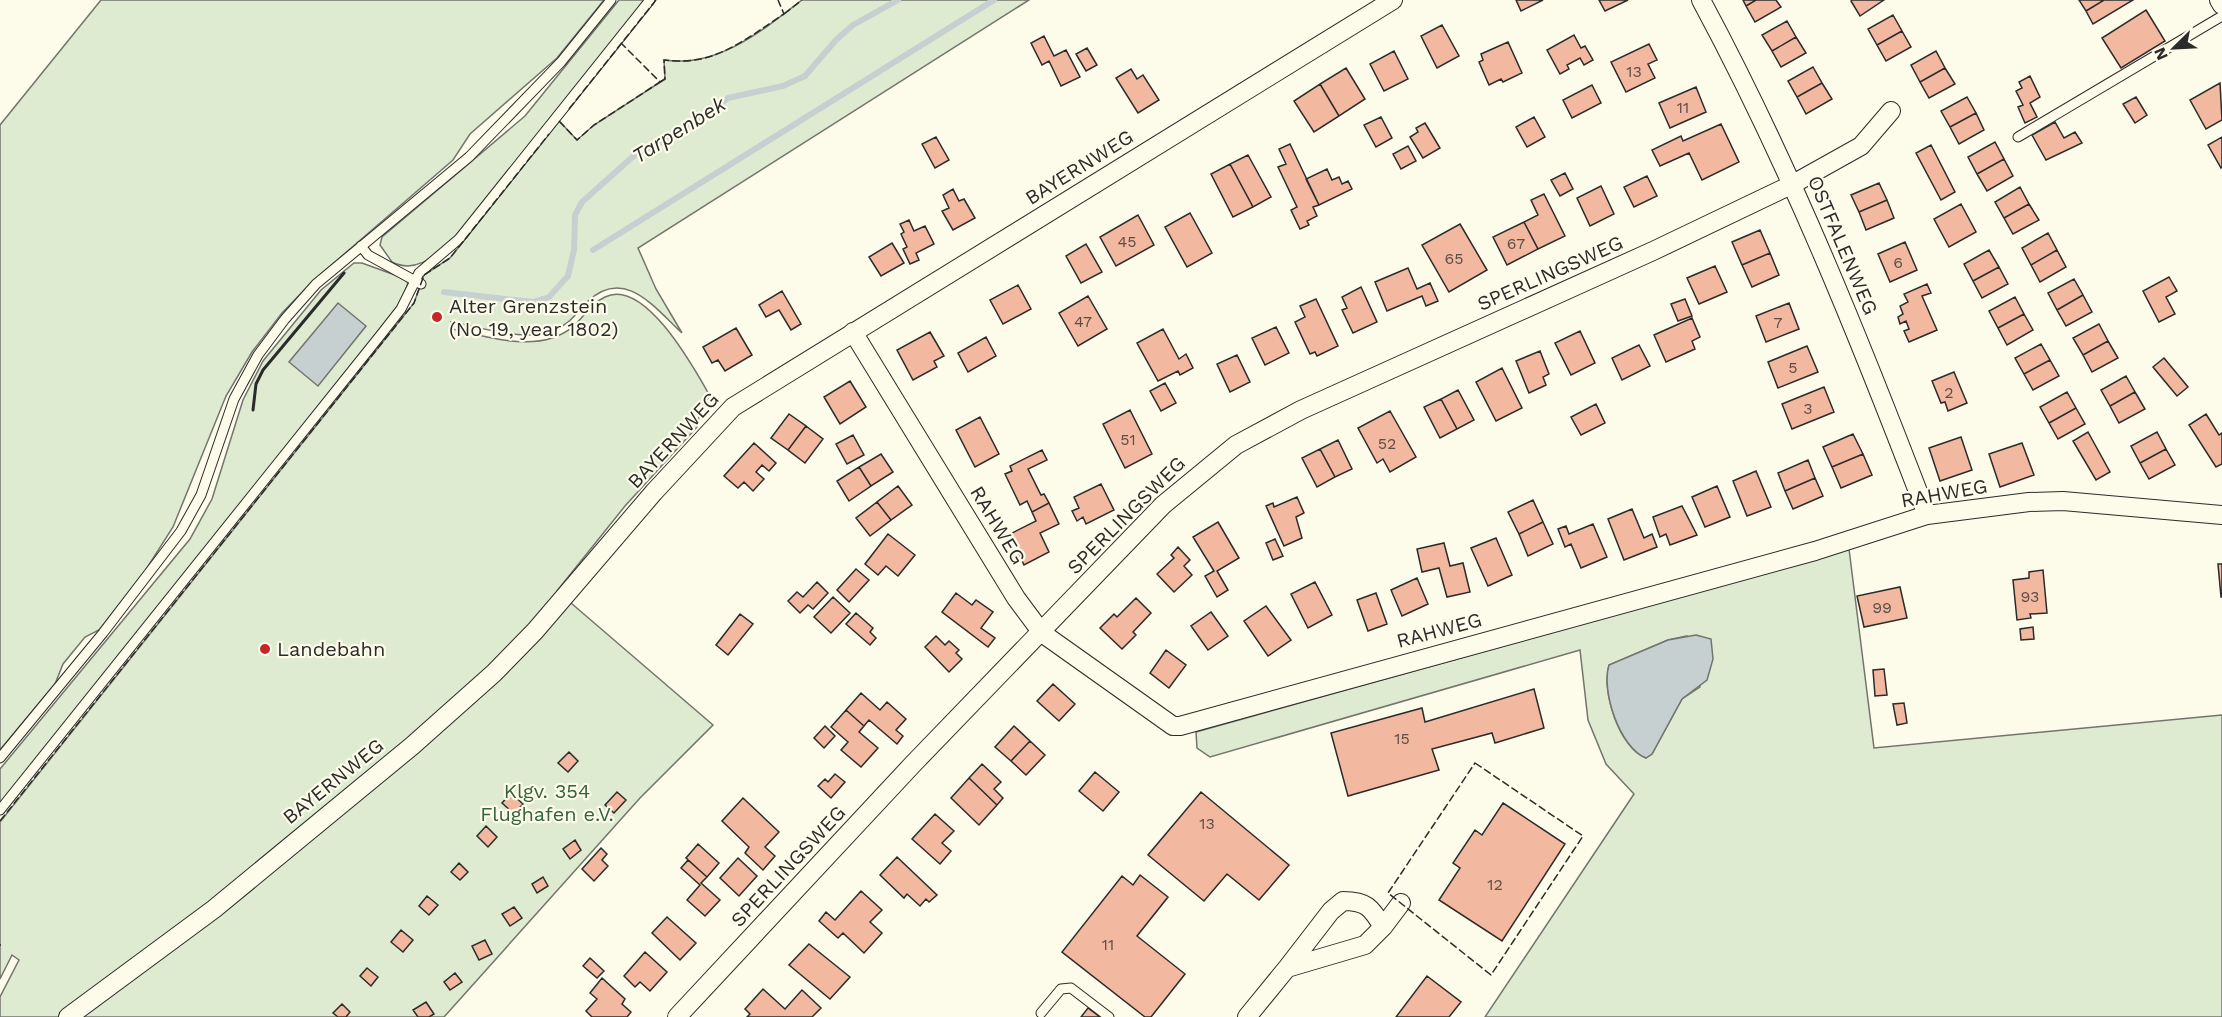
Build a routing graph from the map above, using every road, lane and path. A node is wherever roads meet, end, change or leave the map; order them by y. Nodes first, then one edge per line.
1 (612, 0) edge
2 (650, 0) edge
3 (1393, 0) edge
4 (1701, 0) edge
5 (2219, 0) edge
6 (2222, 4) edge
7 (2222, 15) edge
8 (1891, 111) dead end
9 (2018, 136) dead end
10 (1793, 184) junction
11 (361, 246) junction
12 (418, 282) junction
13 (854, 332) junction
14 (1927, 515) junction
15 (2222, 515) edge
16 (1042, 633) junction
17 (0, 758) edge
18 (0, 810) edge
19 (1401, 903) dead end
20 (1383, 927) junction
21 (1287, 968) junction
22 (1041, 1013) dead end
23 (68, 1017) edge
24 (677, 1017) edge
25 (1109, 1017) edge
26 (1247, 1017) edge

1 - 11 lane
2 - 12 lane
3 - 13 street, BAYERNWEG
4 - 10 street, OSTFALENWEG
5 - 6 street
7 - 9 lane
8 - 10 street, SPERLINGSWEG
10 - 14 street, OSTFALENWEG
10 - 16 street, SPERLINGSWEG
11 - 12 lane
11 - 17 lane
12 - 18 lane
13 - 16 street, RAHWEG
13 - 23 street, BAYERNWEG
14 - 15 street, RAHWEG
14 - 16 street, RAHWEG
16 - 24 street, SPERLINGSWEG
19 - 20 street
20 - 21 street
20 - 21 street
21 - 26 street
22 - 25 lane

